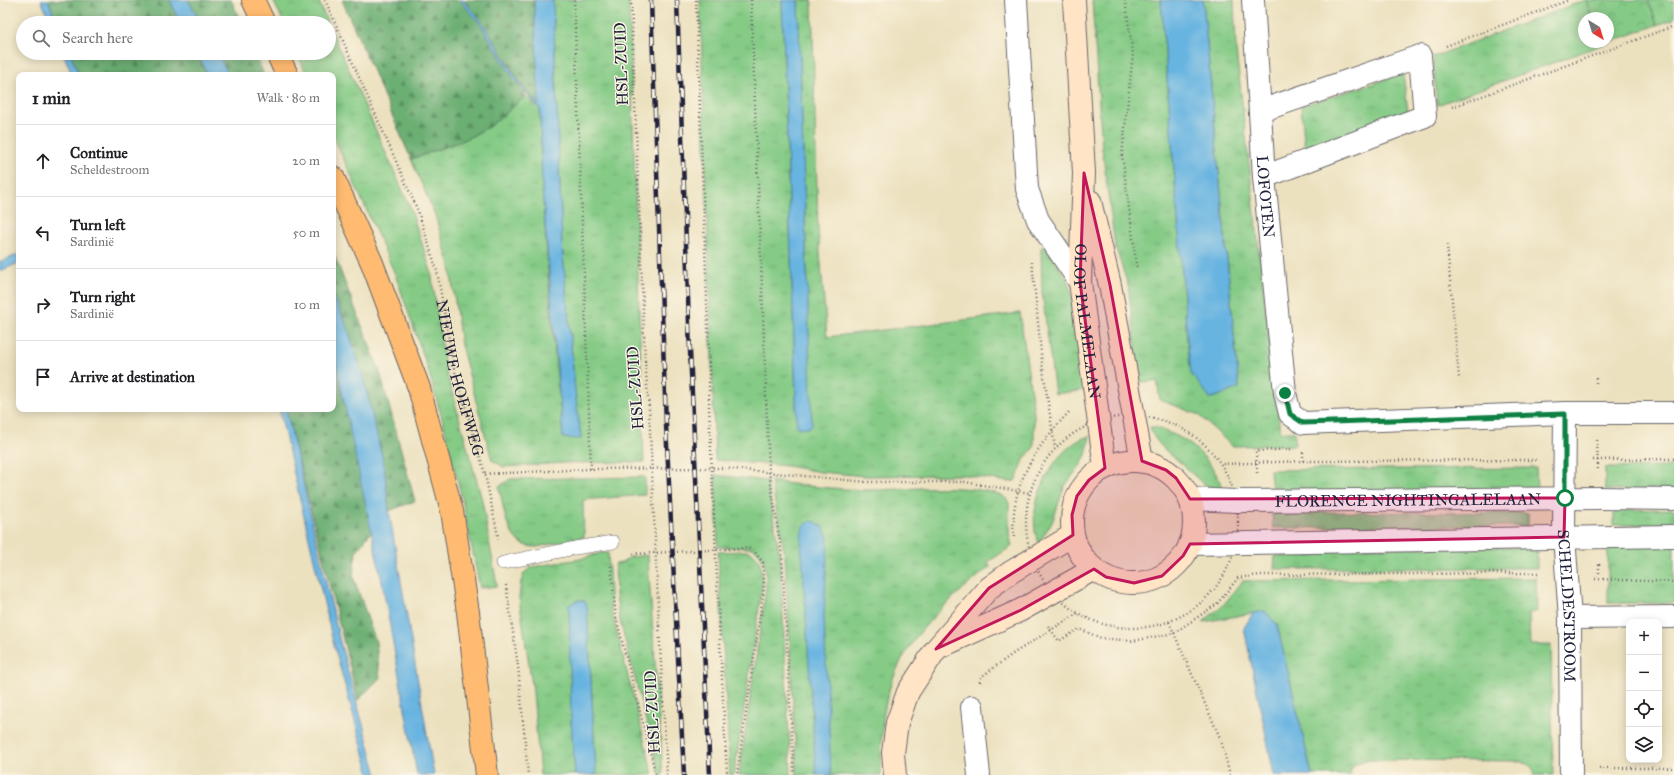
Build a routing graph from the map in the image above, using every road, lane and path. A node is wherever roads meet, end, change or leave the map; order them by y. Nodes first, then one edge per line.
1 (253, 0) edge
2 (325, 0) edge
3 (574, 0) edge
4 (632, 0) edge
5 (696, 0) edge
6 (751, 0) edge
7 (1016, 0) edge
8 (1074, 0) edge
9 (1125, 0) edge
10 (1253, 0) edge
11 (1569, 0) edge
12 (261, 16) edge
13 (332, 16) edge
14 (336, 25) edge
15 (1674, 26) edge
16 (1420, 56) junction
17 (280, 60) edge
18 (286, 72) edge
19 (1260, 111) junction
20 (1425, 116) junction
21 (1084, 174) junction
22 (1264, 177) junction
23 (336, 184) edge
24 (1038, 220) junction
25 (1447, 245) dead end
26 (1137, 273) dead end
27 (1080, 282) junction
28 (1459, 378) dead end
29 (1674, 412) edge
30 (1145, 414) junction
31 (1565, 414) junction
32 (1100, 420) junction
33 (1055, 448) junction
34 (1674, 459) edge
35 (1566, 460) junction
36 (1142, 461) junction
37 (1222, 464) junction
38 (1105, 468) junction
39 (591, 469) junction
40 (769, 472) junction
41 (485, 474) junction
42 (1030, 493) junction
43 (1565, 498) junction
44 (1190, 499) junction
45 (1674, 499) edge
46 (1237, 501) junction
47 (1073, 535) junction
48 (1674, 536) edge
49 (1564, 538) junction
50 (613, 542) dead end
51 (1237, 542) junction
52 (1190, 544) junction
53 (629, 555) dead end
54 (1033, 560) junction
55 (610, 561) dead end
56 (503, 563) junction
57 (1094, 569) junction
58 (1599, 580) dead end
59 (1674, 582) edge
60 (1053, 591) junction
61 (1078, 613) junction
62 (1674, 617) edge
63 (1570, 618) junction
64 (1169, 622) junction
65 (936, 649) junction
66 (972, 707) joint
67 (1674, 768) edge
68 (1571, 772) edge
69 (487, 775) edge
70 (528, 775) edge
71 (656, 775) edge
72 (667, 775) edge
73 (727, 775) edge
74 (737, 775) edge
75 (794, 775) edge
76 (895, 775) edge
77 (979, 775) edge
78 (1230, 775) edge

1 - 12 main road
2 - 13 path, NIEUWE HOEFWEG
3 - 39 path
4 - 72 path, HSL-ZUID, bridge
5 - 73 path, bridge
6 - 40 path
7 - 24 street
8 - 21 street, OLOF PALMELAAN
9 - 26 path
10 - 19 street, LOFOTEN
11 - 16 path
14 - 41 path, NIEUWE HOEFWEG
15 - 20 path
16 - 19 street
16 - 20 street
17 - 18 main road
19 - 22 street, LOFOTEN
20 - 22 street
21 - 27 street, OLOF PALMELAAN
21 - 30 street, OLOF PALMELAAN
22 - 31 street, LOFOTEN
23 - 69 main road
24 - 27 street
24 - 33 path
25 - 28 path
27 - 32 street, OLOF PALMELAAN
29 - 31 street, LOFOTEN
30 - 32 path
30 - 36 street, OLOF PALMELAAN
30 - 37 path
31 - 35 street, SCHELDESTROOM
32 - 33 path
32 - 38 street, OLOF PALMELAAN
33 - 42 path
34 - 35 path
35 - 37 path
35 - 43 street, SCHELDESTROOM
36 - 38 street
36 - 44 street
37 - 46 path
38 - 47 street
39 - 40 path
39 - 41 path
40 - 42 path
40 - 75 path
41 - 56 path, NIEUWE HOEFWEG
42 - 54 path
43 - 45 street, FLORENCE NIGHTINGALELAAN
43 - 46 street, FLORENCE NIGHTINGALELAAN
43 - 49 street, SCHELDESTROOM
44 - 46 street, FLORENCE NIGHTINGALELAAN
44 - 52 street
46 - 51 path
47 - 54 street
47 - 57 street
48 - 49 street
49 - 51 street
49 - 63 street, SCHELDESTROOM
50 - 56 lane
51 - 52 street
51 - 64 path
52 - 57 street
53 - 74 path
54 - 60 path
54 - 65 street
55 - 71 path
56 - 70 path, NIEUWE HOEFWEG
57 - 60 street
58 - 59 path
60 - 61 path
60 - 65 street
61 - 64 path
61 - 66 path
62 - 63 street
63 - 68 street, SCHELDESTROOM
64 - 78 path
65 - 76 street
66 - 77 street
67 - 68 path

